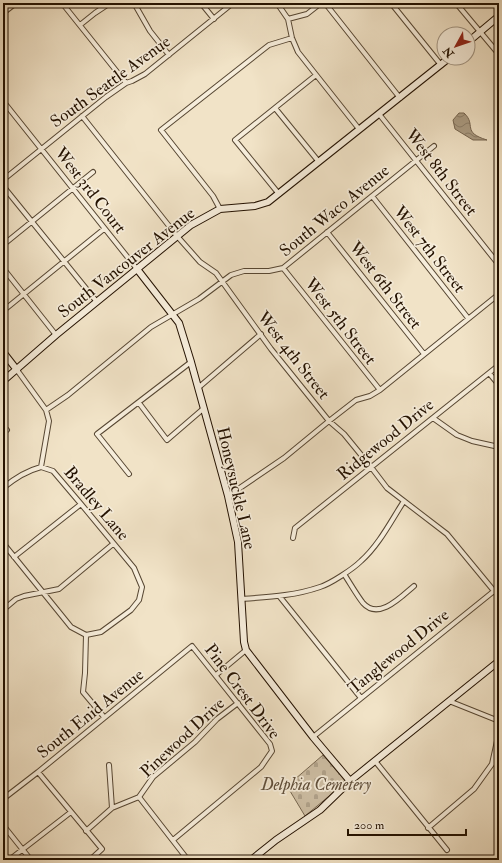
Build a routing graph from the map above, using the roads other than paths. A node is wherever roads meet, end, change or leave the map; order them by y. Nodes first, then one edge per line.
1 (16, 3) edge
2 (62, 3) edge
3 (110, 3) edge
4 (134, 3) edge
5 (201, 3) edge
6 (233, 3) edge
7 (277, 3) edge
8 (321, 3) edge
9 (325, 3) edge
10 (391, 3) edge
11 (456, 3) edge
12 (3, 14) edge
13 (499, 16) edge
14 (214, 19) junction
15 (288, 19) junction
16 (80, 25) junction
17 (479, 32) junction
18 (476, 35) edge
19 (292, 38) junction
20 (497, 52) dead end
21 (169, 55) junction
22 (436, 59) edge
23 (440, 66) edge
24 (316, 75) junction
25 (126, 83) junction
26 (400, 98) junction
27 (3, 101) edge
28 (275, 108) junction
29 (379, 114) junction
30 (82, 116) junction
31 (360, 129) junction
32 (434, 146) dead end
33 (41, 149) junction
34 (416, 160) junction
35 (319, 162) junction
36 (93, 172) dead end
37 (3, 180) edge
38 (3, 186) edge
39 (73, 189) junction
40 (279, 194) junction
41 (372, 196) junction
42 (220, 209) junction
43 (32, 222) junction
44 (104, 229) junction
45 (327, 232) junction
46 (177, 236) junction
47 (3, 245) edge
48 (64, 261) junction
49 (499, 265) edge
50 (3, 268) edge
51 (283, 268) junction
52 (137, 269) junction
53 (223, 282) junction
54 (23, 294) junction
55 (499, 294) edge
56 (97, 302) junction
57 (3, 311) edge
58 (173, 314) junction
59 (468, 318) junction
60 (261, 334) junction
61 (56, 335) junction
62 (3, 352) edge
63 (424, 354) junction
64 (191, 362) junction
65 (499, 365) edge
66 (17, 370) junction
67 (489, 372) junction
68 (3, 381) edge
69 (499, 385) edge
70 (198, 388) junction
71 (380, 390) junction
72 (138, 403) junction
73 (203, 409) junction
74 (46, 410) junction
75 (432, 418) junction
76 (329, 421) junction
77 (3, 426) edge
78 (7, 430) dead end
79 (499, 447) edge
80 (41, 467) junction
81 (371, 467) junction
82 (129, 474) dead end
83 (3, 488) edge
84 (228, 496) junction
85 (404, 501) junction
86 (81, 504) junction
87 (293, 538) dead end
88 (3, 544) edge
89 (113, 544) junction
90 (14, 557) junction
91 (344, 574) junction
92 (414, 586) dead end
93 (499, 587) edge
94 (494, 591) junction
95 (42, 592) junction
96 (280, 597) junction
97 (499, 597) edge
98 (241, 599) junction
99 (3, 610) edge
100 (86, 634) junction
101 (192, 646) joint
102 (246, 650) junction
103 (499, 661) edge
104 (216, 675) junction
105 (361, 698) junction
106 (449, 701) junction
107 (238, 703) junction
108 (104, 717) junction
109 (499, 721) edge
110 (499, 732) edge
111 (313, 737) junction
112 (375, 761) junction
113 (109, 765) dead end
114 (38, 772) junction
115 (350, 781) junction
116 (139, 797) junction
117 (3, 798) edge
118 (112, 808) junction
119 (71, 812) junction
120 (3, 825) edge
121 (428, 828) junction
122 (86, 830) junction
123 (173, 840) junction
124 (22, 850) junction
125 (447, 850) dead end
126 (10, 860) edge
127 (30, 860) edge
128 (90, 860) edge
129 (188, 860) edge
130 (251, 860) edge

1 - 12 street
2 - 16 street
3 - 16 street
4 - 21 street
5 - 14 street
6 - 14 street, South Seattle Avenue
7 - 15 street
8 - 15 street
9 - 26 street
10 - 22 street
11 - 17 street
13 - 17 street
14 - 21 street, South Seattle Avenue
15 - 19 street
16 - 25 street
17 - 18 street
17 - 20 street
19 - 24 street
19 - 42 street
21 - 25 street, South Seattle Avenue
23 - 26 street, South Vancouver Avenue
24 - 28 street
24 - 31 street
25 - 30 street, South Seattle Avenue
26 - 29 street, South Vancouver Avenue
27 - 33 street, West 3rd Court
28 - 35 street
28 - 40 street
29 - 31 street, South Vancouver Avenue
29 - 34 street, West 8th Street
30 - 33 street, South Seattle Avenue
30 - 46 street, West 4th Street
31 - 35 street, South Vancouver Avenue
32 - 34 street, South Waco Avenue
33 - 37 street, South Seattle Avenue
33 - 39 street, West 3rd Court
34 - 41 street, South Waco Avenue
34 - 49 street, West 8th Street
35 - 40 street, South Vancouver Avenue
36 - 39 street
38 - 43 street
39 - 43 street
39 - 44 street, West 3rd Court
40 - 42 street, South Vancouver Avenue
41 - 45 street, South Waco Avenue
41 - 59 street, West 7th Street
42 - 46 street, South Vancouver Avenue
43 - 47 street
43 - 48 street
44 - 48 street
44 - 52 street, West 3rd Court
45 - 51 street, South Waco Avenue
45 - 63 street, West 6th Street
46 - 52 street, South Vancouver Avenue
46 - 53 street, West 4th Street
48 - 54 street
48 - 56 street
50 - 54 street
51 - 53 street, South Waco Avenue
51 - 71 street, West 5th Street
52 - 56 street, South Vancouver Avenue
52 - 58 street, West 3rd Court
53 - 58 street, South Waco Avenue
53 - 60 street, West 4th Street
54 - 57 street
54 - 61 street
55 - 59 street
56 - 61 street, South Vancouver Avenue
58 - 64 street, Honeysuckle Lane
58 - 74 street, South Waco Avenue
59 - 63 street
60 - 70 street
60 - 76 street, West 4th Street
61 - 66 street, South Vancouver Avenue
62 - 66 street
63 - 71 street
64 - 70 street, Honeysuckle Lane
64 - 72 street
65 - 67 street, Ridgewood Drive
66 - 68 street, South Vancouver Avenue
66 - 74 street
67 - 69 street
67 - 75 street, Ridgewood Drive
70 - 73 street, Honeysuckle Lane
71 - 76 street
72 - 73 street
72 - 82 street
73 - 84 street, Honeysuckle Lane
74 - 80 street, Bradley Lane
75 - 79 street
75 - 81 street, Ridgewood Drive
76 - 81 street, West 4th Street
76 - 84 street
77 - 78 street
80 - 83 street
80 - 86 street, Bradley Lane
81 - 85 street, West 4th Street
81 - 87 street, Ridgewood Drive
84 - 98 street, Honeysuckle Lane
85 - 91 street
85 - 94 street, West 4th Street
86 - 89 street, Bradley Lane
86 - 90 street
88 - 90 street
89 - 95 street
89 - 100 street, Bradley Lane
90 - 95 street
91 - 92 street
91 - 96 street
93 - 94 street, Tanglewood Drive
94 - 97 street, West 4th Street
94 - 105 street, Tanglewood Drive
95 - 99 street
95 - 100 street
96 - 98 street
96 - 105 street
98 - 102 street, Honeysuckle Lane
100 - 108 street
101 - 104 street, Pine Crest Drive
101 - 108 street, South Enid Avenue
102 - 104 street, Pinewood Drive
102 - 111 street, Honeysuckle Lane
103 - 106 street
104 - 107 street, Pine Crest Drive
105 - 111 street, Tanglewood Drive
106 - 109 street
106 - 112 street
107 - 116 street, Pinewood Drive
107 - 123 street, Pine Crest Drive
108 - 114 street, South Enid Avenue
110 - 121 street
111 - 115 street, Honeysuckle Lane
112 - 115 street
112 - 121 street
113 - 118 street
114 - 117 street, South Enid Avenue
114 - 119 street
115 - 130 street
116 - 118 street, Pinewood Drive
116 - 123 street
118 - 122 street, Pinewood Drive
119 - 122 street
119 - 124 street
120 - 124 street
121 - 125 street
122 - 128 street
123 - 129 street
124 - 126 street
124 - 127 street

